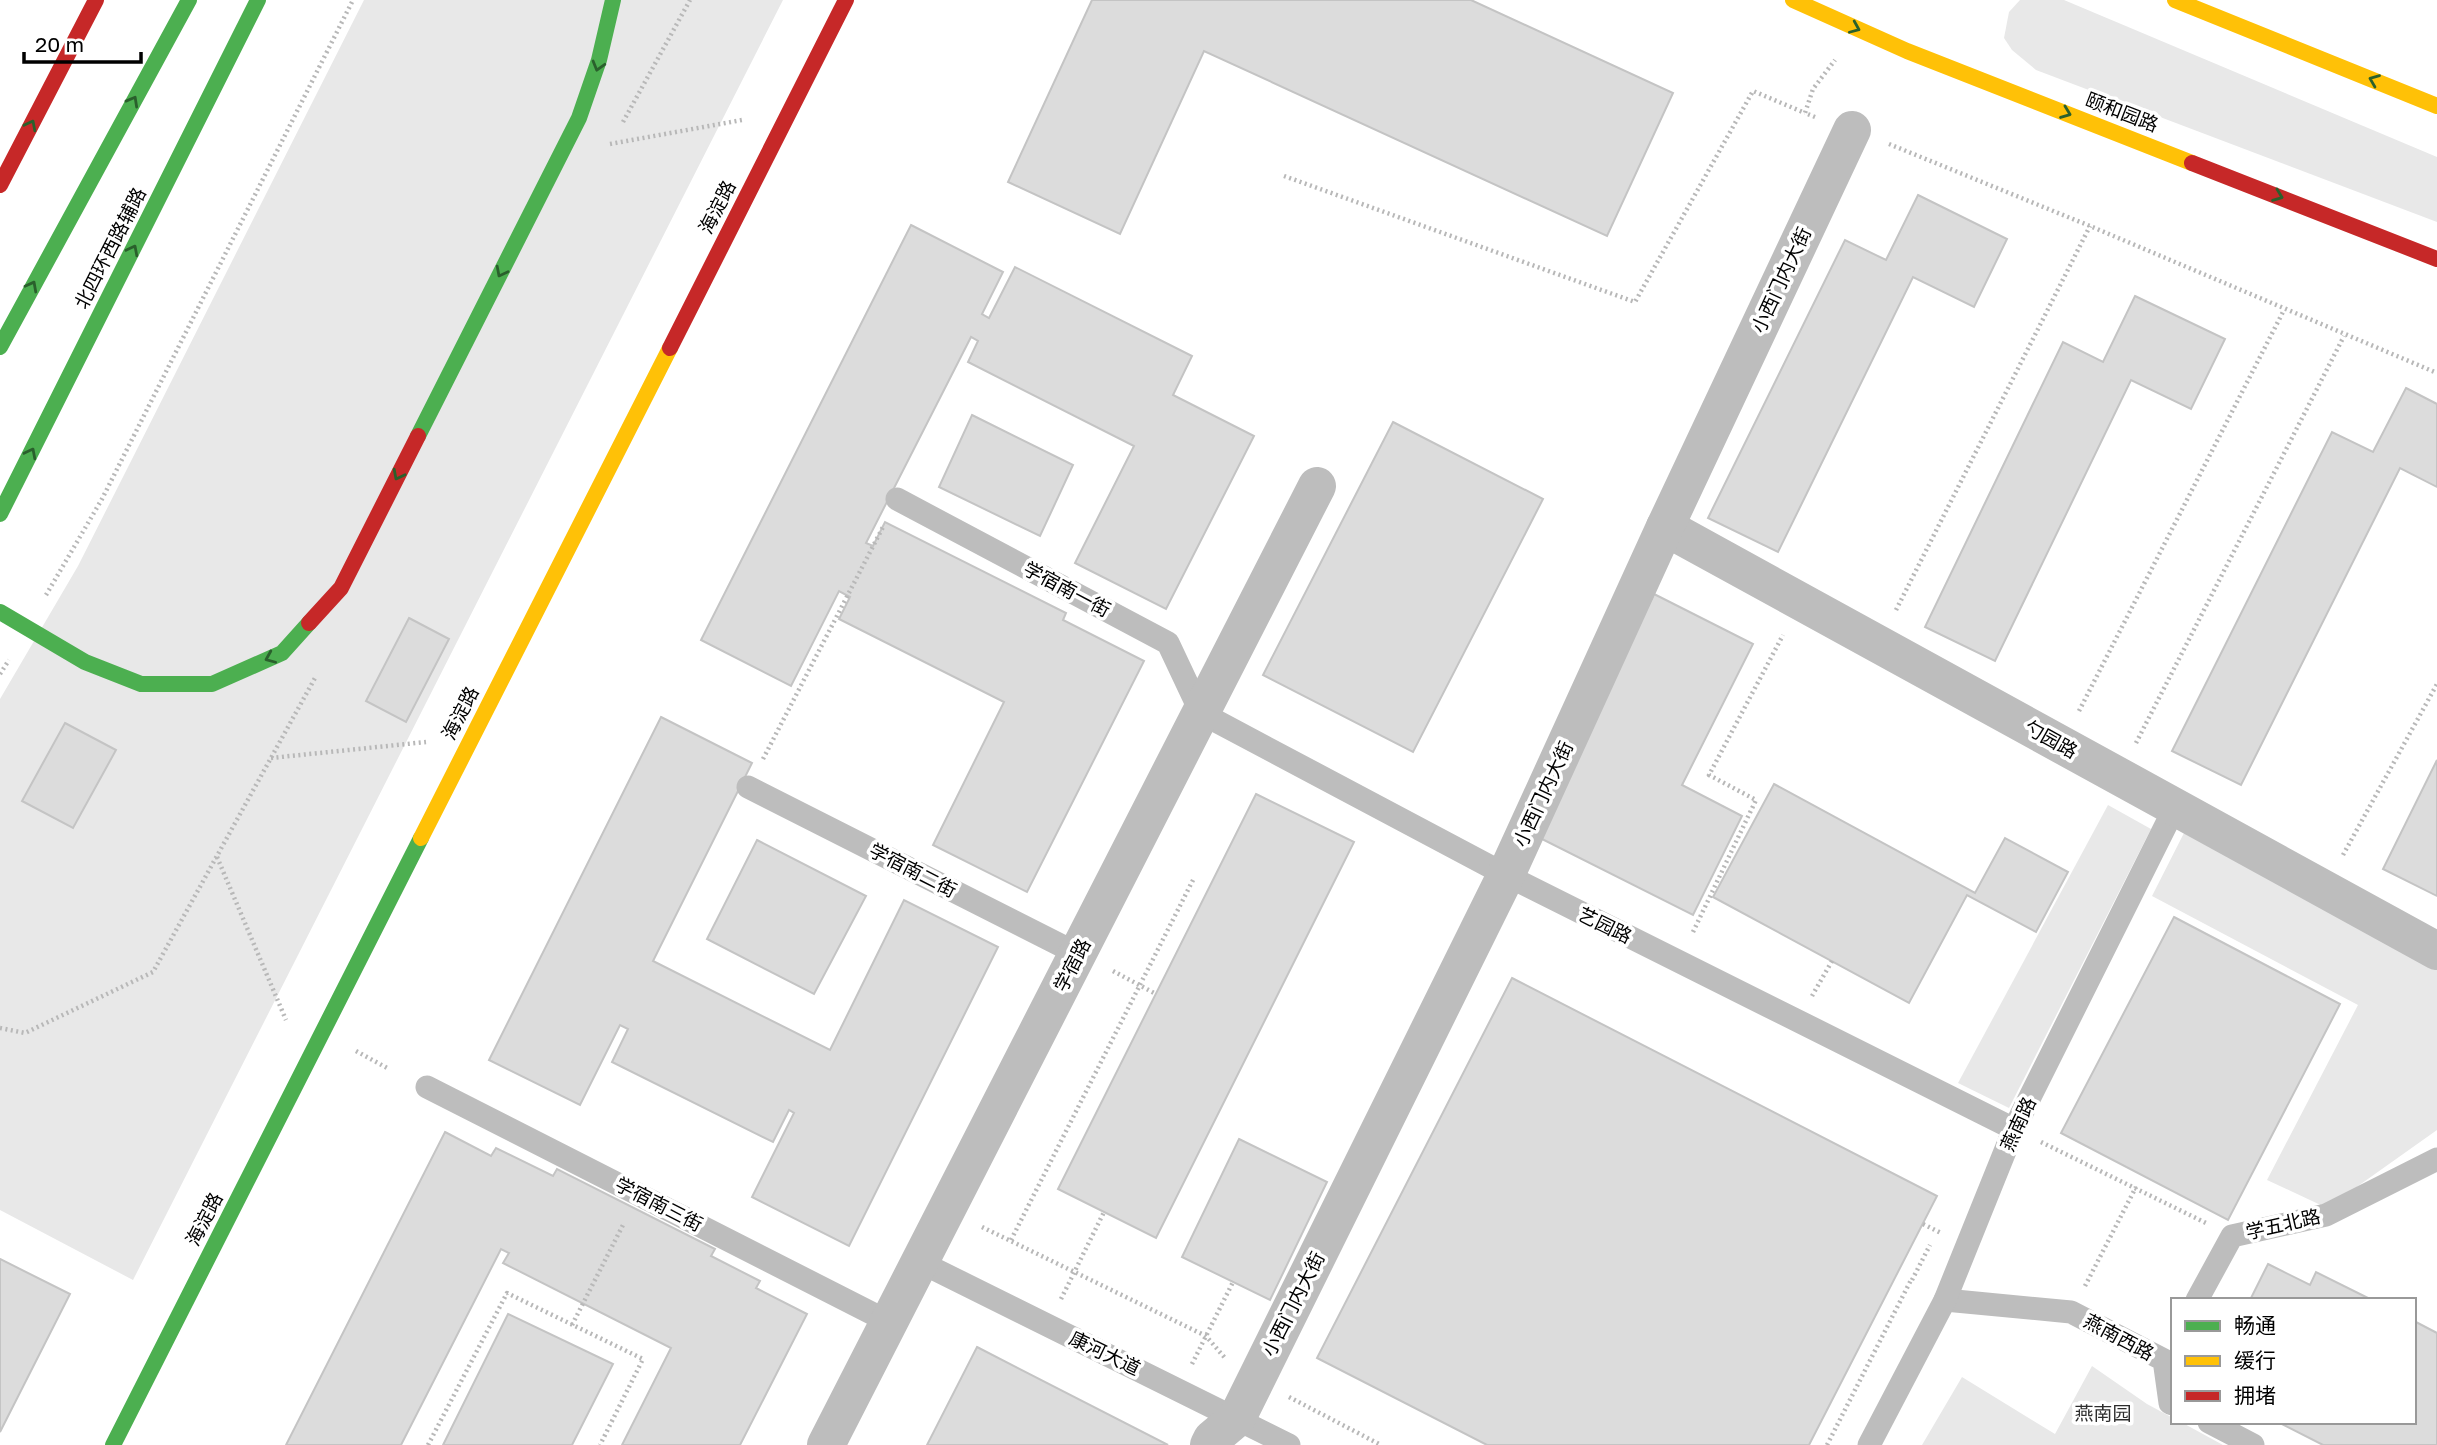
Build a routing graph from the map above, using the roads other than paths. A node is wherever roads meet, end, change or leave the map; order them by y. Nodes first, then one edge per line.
1 (96, 0) edge
2 (189, 0) edge
3 (258, 0) edge
4 (613, 0) edge
5 (846, 0) edge
6 (1793, 0) edge
7 (2175, 0) edge
8 (2437, 106) edge
9 (1852, 130) road end
10 (0, 185) edge
11 (2437, 259) edge
12 (0, 347) edge
13 (1317, 486) dead end
14 (897, 499) road end
15 (0, 514) edge
16 (1665, 527) junction
17 (0, 612) edge
18 (1201, 713) junction
19 (748, 787) road end
20 (2175, 807) junction
21 (1506, 875) junction
22 (2437, 951) edge
23 (1078, 954) junction
24 (428, 1087) dead end
25 (2014, 1129) junction
26 (2437, 1159) edge
27 (920, 1262) junction
28 (2198, 1298) edge
29 (1945, 1300) junction
30 (889, 1322) junction
31 (2168, 1352) edge
32 (2171, 1403) edge
33 (1237, 1418) junction
34 (2213, 1424) edge
35 (113, 1445) edge
36 (826, 1445) edge
37 (1209, 1445) edge
38 (1289, 1445) edge
39 (1869, 1445) edge
40 (2253, 1445) edge

10 -> 1 main road
12 -> 2 main road
15 -> 3 main road, 北四环西路辅路
4 -> 17 main road
5 - 35 main road, 海淀路
6 -> 11 main road, 颐和园路
8 -> 7 main road
9 - 16 street, 小西门内大街
13 - 18 street, 学宿路
14 - 18 lane, 学宿南一街
16 - 20 street, 勺园路
16 - 21 street, 小西门内大街
18 - 21 lane, 艺园路
18 - 23 street, 学宿路
19 - 23 lane, 学宿南二街
20 - 22 street, 勺园路
20 - 25 lane, 燕南路
21 - 25 lane, 艺园路
21 - 33 street, 小西门内大街
23 - 27 street, 学宿路
24 - 30 lane, 学宿南三街
25 - 29 lane, 燕南路
26 - 28 lane, 学五北路
27 - 30 street, 学宿路
27 - 33 lane, 康河大道
29 - 31 lane, 燕南西路
29 - 39 lane, 燕南路
30 - 36 street, 学宿路
31 - 32 lane, 燕南西路
33 - 37 street, 小西门内大街
33 - 38 lane, 康河大道
34 - 40 lane

